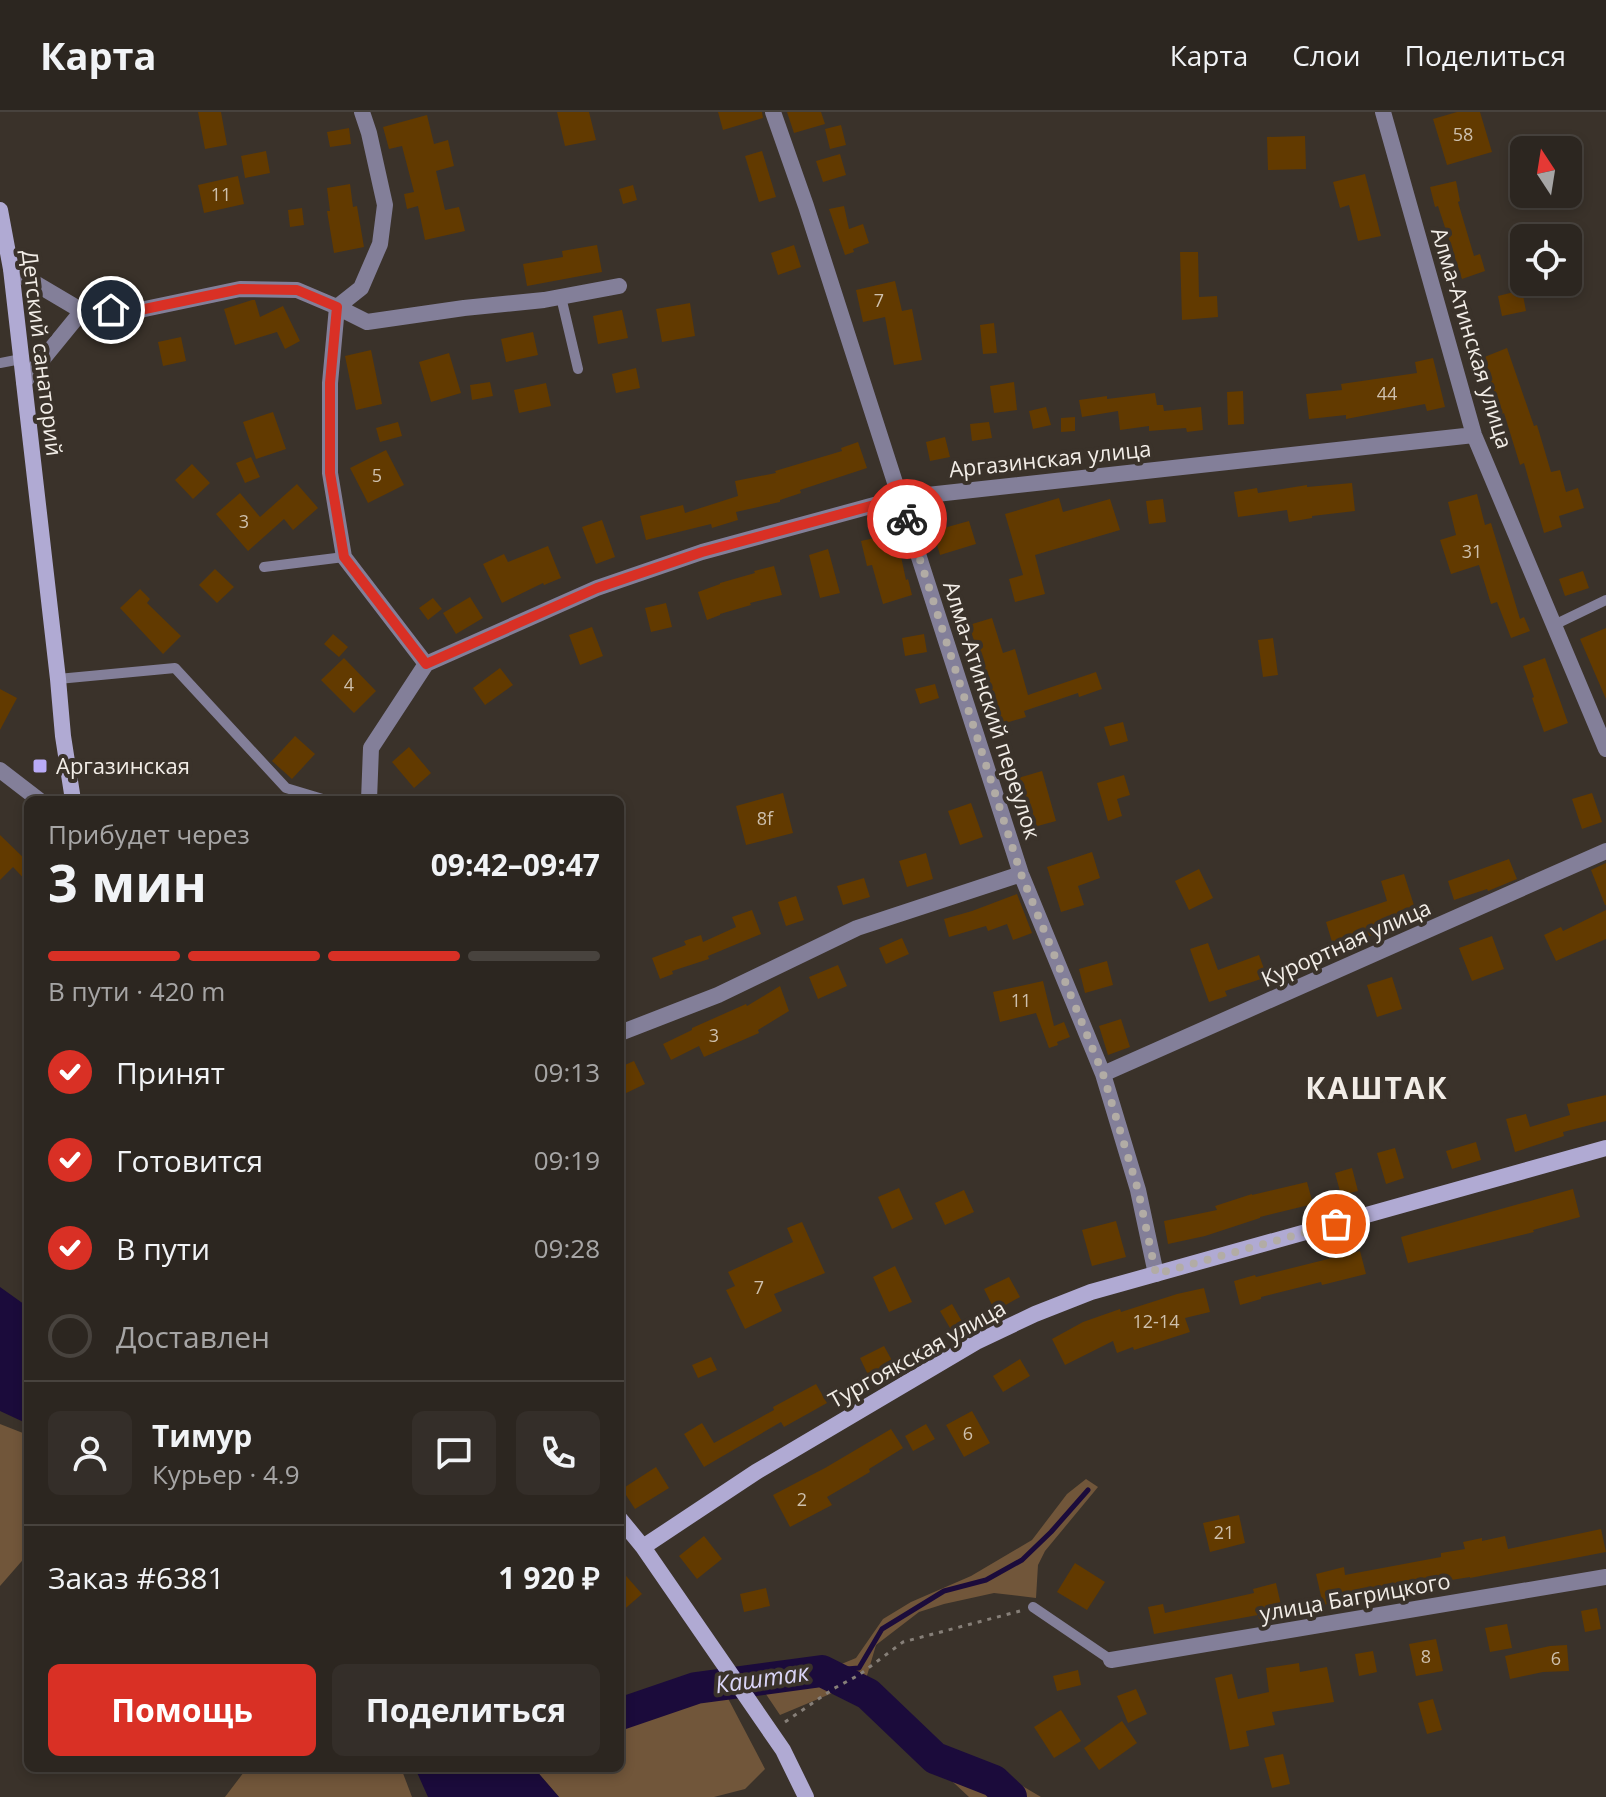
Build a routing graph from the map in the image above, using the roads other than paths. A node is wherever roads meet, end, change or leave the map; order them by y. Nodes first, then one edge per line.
1 (362, 112) edge
2 (773, 112) edge
3 (1383, 112) edge
4 (0, 210) edge
5 (11, 269) junction
6 (619, 286) dead end
7 (561, 297) junction
8 (337, 307) junction
9 (82, 311) junction
10 (21, 359) junction
11 (0, 363) edge
12 (578, 369) dead end
13 (24, 382) junction
14 (1474, 435) junction
15 (900, 498) junction
16 (344, 557) junction
17 (264, 567) dead end
18 (1606, 600) edge
19 (1554, 625) junction
20 (426, 664) junction
21 (58, 679) junction
22 (1606, 749) edge
23 (0, 770) edge
24 (34, 796) edge
25 (72, 796) edge
26 (313, 796) edge
27 (369, 796) edge
28 (1606, 851) edge
29 (1021, 874) junction
30 (624, 1031) edge
31 (1103, 1074) junction
32 (1606, 1148) edge
33 (1156, 1274) junction
34 (624, 1524) edge
35 (643, 1547) junction
36 (1606, 1577) edge
37 (1033, 1607) road end
38 (1111, 1660) joint
39 (806, 1797) edge

1 - 8 street
2 - 15 street, Алма-Атинский переулок
3 - 14 street, Алма-Атинская улица
4 - 5 main road, Детский санаторий
5 - 9 street
5 - 10 main road, Детский санаторий
6 - 7 street
7 - 8 street
7 - 12 lane
8 - 9 street
8 - 16 street
9 - 13 street
10 - 11 lane
10 - 13 main road, Детский санаторий
13 - 21 main road, Детский санаторий
14 - 15 street, Аргазинская улица
14 - 19 street, Алма-Атинская улица
15 - 20 street, Аргазинская улица
15 - 29 street, Алма-Атинский переулок
16 - 17 lane
16 - 20 street
18 - 19 lane
19 - 22 street, Алма-Атинская улица
20 - 27 street
21 - 25 main road, Детский санаторий
21 - 26 lane
23 - 24 street
28 - 31 street, Курортная улица
29 - 30 street
29 - 31 street, Алма-Атинский переулок
31 - 33 street, Алма-Атинский переулок
32 - 33 main road, Тургоякская улица
33 - 35 main road, Тургоякская улица
34 - 35 main road
35 - 39 main road
36 - 38 street, улица Багрицкого
37 - 38 lane

